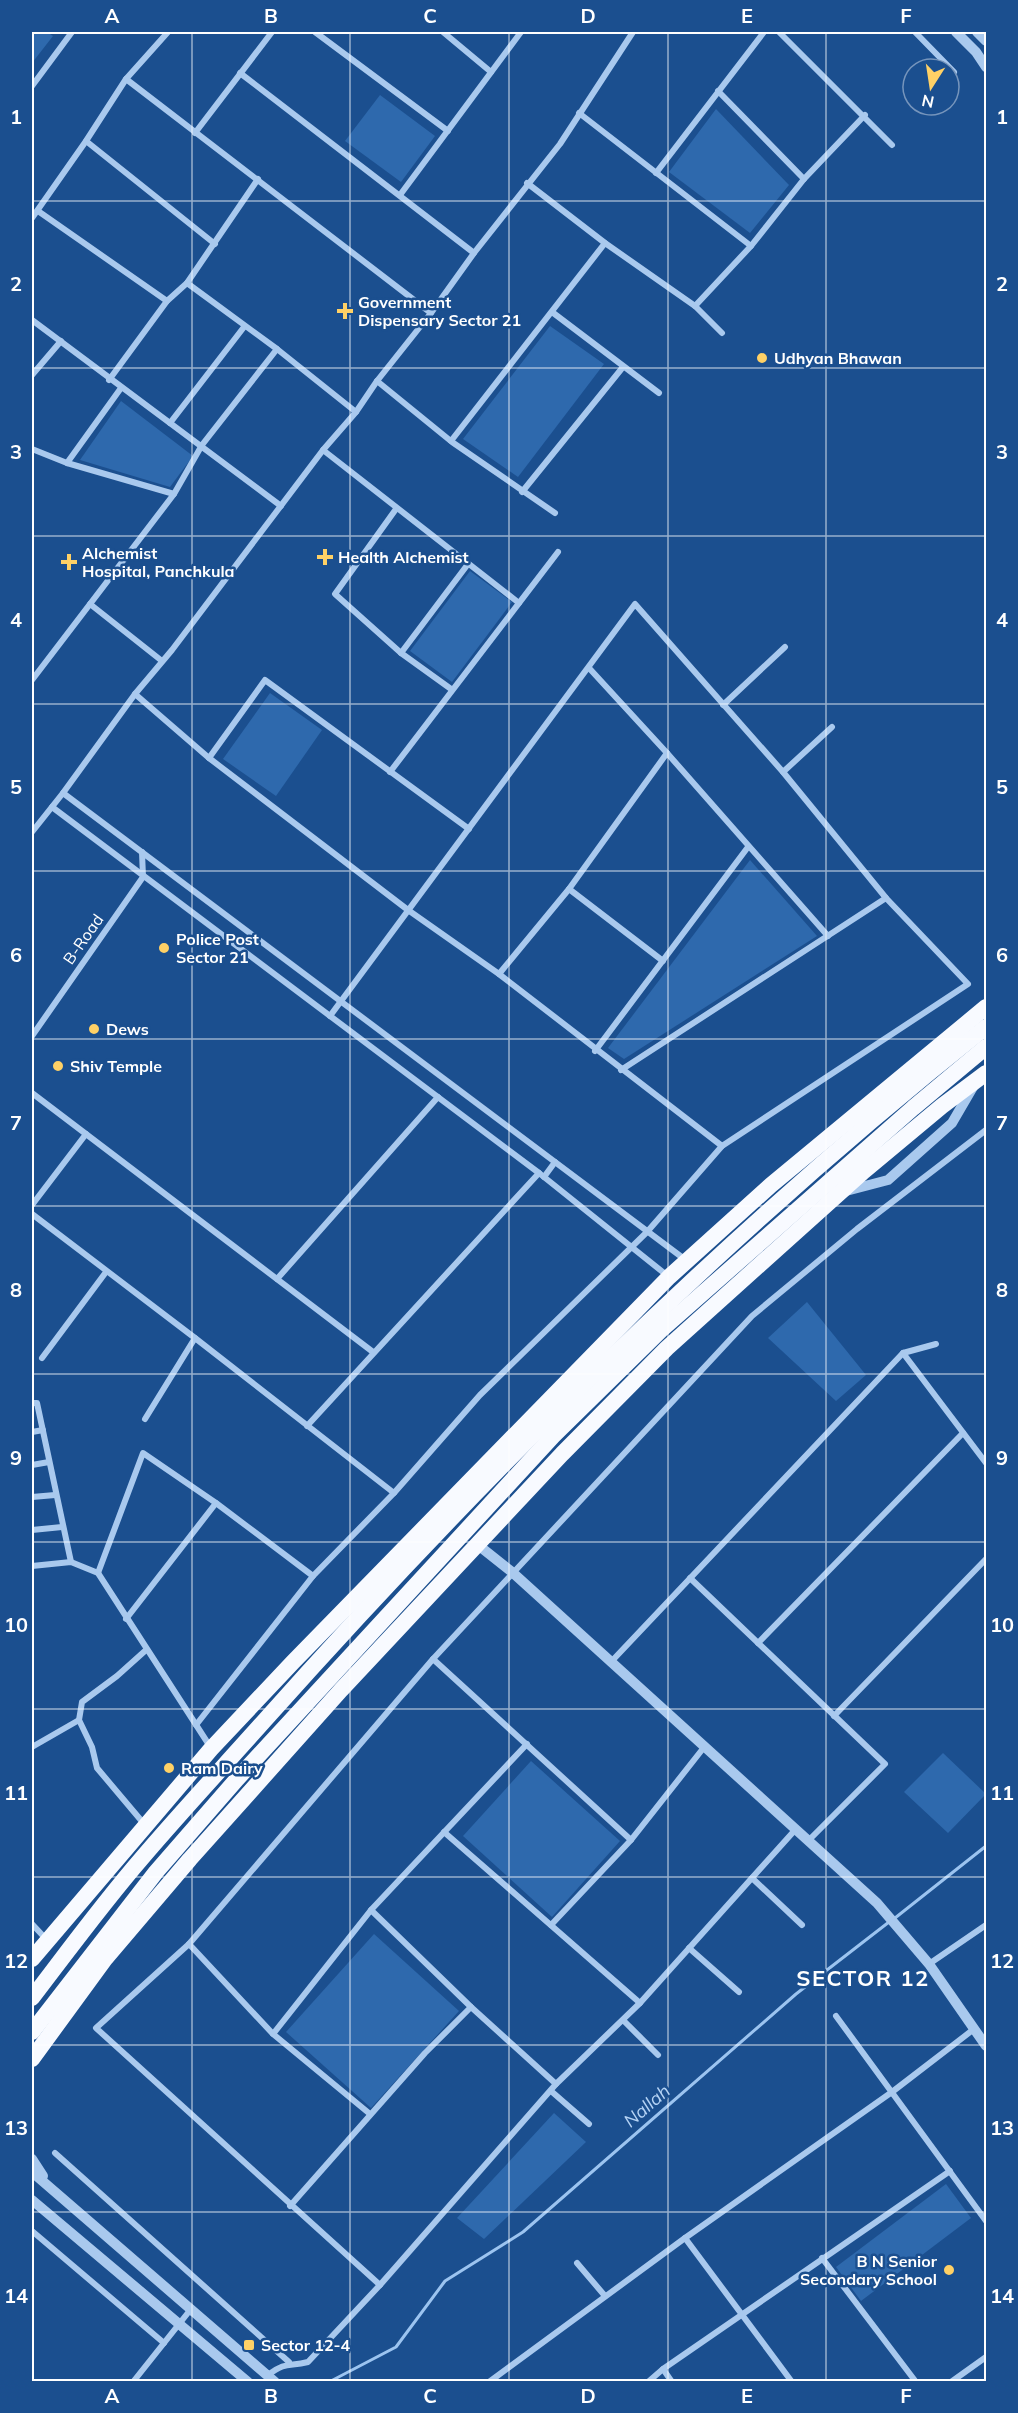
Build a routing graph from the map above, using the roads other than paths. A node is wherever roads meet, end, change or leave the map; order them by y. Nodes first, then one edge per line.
1 (61, 32) edge
2 (168, 32) edge
3 (272, 32) edge
4 (315, 32) edge
5 (443, 32) edge
6 (521, 32) edge
7 (632, 32) edge
8 (764, 32) edge
9 (779, 32) edge
10 (915, 32) edge
11 (956, 32) edge
12 (977, 32) edge
13 (70, 34) edge
14 (987, 41) edge
15 (939, 57) edge
16 (987, 67) edge
17 (491, 72) junction
18 (240, 73) junction
19 (126, 79) junction
20 (32, 86) edge
21 (718, 91) junction
22 (579, 113) junction
23 (865, 115) junction
24 (448, 131) junction
25 (195, 133) junction
26 (86, 141) junction
27 (892, 145) dead end
28 (656, 173) junction
29 (258, 179) junction
30 (804, 179) junction
31 (527, 183) junction
32 (400, 195) junction
33 (38, 211) junction
34 (32, 218) edge
35 (605, 243) junction
36 (215, 244) junction
37 (751, 246) junction
38 (474, 253) junction
39 (187, 283) junction
40 (167, 301) junction
41 (695, 306) junction
42 (552, 312) junction
43 (432, 313) junction
44 (32, 320) edge
45 (244, 327) junction
46 (722, 333) dead end
47 (61, 341) junction
48 (277, 350) junction
49 (623, 367) junction
50 (32, 375) edge
51 (109, 380) junction
52 (377, 381) junction
53 (122, 388) junction
54 (659, 393) dead end
55 (356, 412) junction
56 (170, 423) junction
57 (451, 441) junction
58 (202, 445) junction
59 (32, 449) edge
60 (323, 450) junction
61 (67, 463) junction
62 (522, 492) junction
63 (174, 494) junction
64 (281, 506) junction
65 (396, 509) junction
66 (555, 513) dead end
67 (558, 552) dead end
68 (468, 564) junction
69 (519, 603) junction
70 (90, 604) junction
71 (785, 647) dead end
72 (401, 653) junction
73 (162, 661) junction
74 (589, 668) junction
75 (32, 680) edge
76 (451, 689) junction
77 (135, 694) junction
78 (723, 705) junction
79 (832, 727) dead end
80 (667, 753) junction
81 (209, 758) junction
82 (390, 772) junction
83 (783, 772) junction
84 (63, 793) junction
85 (52, 807) junction
86 (469, 829) junction
87 (32, 832) edge
88 (748, 847) junction
89 (142, 852) junction
90 (143, 877) junction
91 (569, 889) junction
92 (886, 898) junction
93 (408, 910) junction
94 (828, 936) junction
95 (663, 961) junction
96 (498, 974) junction
97 (340, 1002) junction
98 (987, 1007) edge
99 (330, 1016) junction
100 (987, 1027) edge
101 (32, 1036) edge
102 (987, 1047) edge
103 (595, 1051) junction
104 (621, 1070) junction
105 (958, 1071) junction
106 (977, 1079) edge
107 (32, 1093) edge
108 (438, 1097) junction
109 (987, 1130) edge
110 (86, 1134) junction
111 (722, 1146) junction
112 (555, 1162) junction
113 (541, 1175) junction
114 (841, 1184) junction
115 (32, 1205) edge
116 (32, 1215) edge
117 (647, 1232) junction
118 (632, 1247) junction
119 (687, 1261) junction
120 (106, 1272) junction
121 (669, 1277) junction
122 (277, 1279) junction
123 (195, 1338) junction
124 (936, 1344) dead end
125 (373, 1352) junction
126 (903, 1353) junction
127 (42, 1358) dead end
128 (32, 1403) edge
129 (145, 1419) dead end
130 (307, 1426) junction
131 (43, 1430) junction
132 (32, 1432) edge
133 (963, 1432) junction
134 (50, 1462) junction
135 (987, 1463) edge
136 (32, 1465) edge
137 (394, 1493) junction
138 (55, 1495) junction
139 (32, 1497) edge
140 (216, 1503) junction
141 (62, 1527) junction
142 (32, 1530) edge
143 (478, 1545) junction
144 (987, 1559) edge
145 (71, 1562) junction
146 (32, 1566) edge
147 (512, 1572) junction
148 (98, 1573) junction
149 (387, 1574) junction
150 (313, 1576) junction
151 (690, 1578) junction
152 (410, 1592) junction
153 (423, 1604) junction
154 (126, 1619) junction
155 (758, 1643) junction
156 (146, 1650) junction
157 (432, 1659) junction
158 (610, 1663) junction
159 (834, 1716) junction
160 (79, 1719) junction
161 (196, 1725) junction
162 (527, 1744) junction
163 (705, 1745) junction
164 (32, 1747) edge
165 (211, 1749) junction
166 (145, 1825) junction
167 (795, 1830) junction
168 (444, 1832) junction
169 (630, 1840) junction
170 (808, 1841) junction
171 (752, 1878) junction
172 (371, 1910) junction
173 (32, 1924) edge
174 (802, 1925) dead end
175 (987, 1925) edge
176 (551, 1926) junction
177 (46, 1939) junction
178 (189, 1944) junction
179 (689, 1948) junction
180 (32, 1959) edge
181 (929, 1964) junction
182 (739, 1992) dead end
183 (32, 1998) edge
184 (640, 2002) junction
185 (471, 2007) junction
186 (836, 2016) dead end
187 (623, 2019) junction
188 (974, 2029) junction
189 (32, 2032) edge
190 (273, 2034) junction
191 (987, 2046) edge
192 (658, 2055) dead end
193 (32, 2059) edge
194 (556, 2084) junction
195 (551, 2091) junction
196 (892, 2092) junction
197 (370, 2114) junction
198 (589, 2124) dead end
199 (55, 2153) dead end
200 (32, 2159) edge
201 (950, 2171) junction
202 (32, 2172) edge
203 (51, 2189) junction
204 (32, 2200) edge
205 (290, 2206) junction
206 (987, 2221) edge
207 (32, 2231) edge
208 (685, 2238) junction
209 (822, 2258) junction
210 (577, 2263) dead end
211 (380, 2285) junction
212 (605, 2296) junction
213 (192, 2309) junction
214 (741, 2315) junction
215 (180, 2323) junction
216 (164, 2343) junction
217 (987, 2357) edge
218 (289, 2362) junction
219 (663, 2369) junction
220 (272, 2378) edge
221 (133, 2382) edge
222 (248, 2382) edge
223 (489, 2382) edge
224 (648, 2382) edge
225 (672, 2382) edge
226 (792, 2382) edge
227 (916, 2382) edge
228 (951, 2382) edge

1 - 13 street
2 - 19 street
3 - 18 street
4 - 24 street
5 - 17 street
6 - 17 street
7 - 22 street
8 - 21 street
9 - 23 street
10 - 15 street
11 - 16 street
12 - 14 street
13 - 20 street
17 - 24 street
18 - 25 street
18 - 32 street
19 - 25 street
19 - 26 street
21 - 28 street
21 - 30 street
22 - 28 street
22 - 31 street
23 - 27 street
23 - 30 street
24 - 32 street
25 - 29 street
26 - 33 street
26 - 36 street
28 - 37 street
29 - 36 street
29 - 43 street
30 - 37 street
31 - 35 street
31 - 38 street
32 - 38 street
33 - 34 street
33 - 40 street
35 - 41 street
35 - 42 street
36 - 39 street
37 - 41 street
38 - 43 street
39 - 40 street
39 - 45 street
40 - 51 street
41 - 46 street
42 - 49 street
42 - 57 street
43 - 52 street
44 - 47 street
45 - 48 street
45 - 56 street
47 - 50 street
47 - 51 street
48 - 55 street
48 - 58 street
49 - 54 street
49 - 62 street
51 - 53 street
52 - 55 street
52 - 57 street
53 - 56 street
53 - 61 street
55 - 60 street
56 - 58 street
57 - 62 street
58 - 63 street
58 - 64 street
59 - 61 street
60 - 64 street
60 - 65 street
61 - 63 street
62 - 66 street
63 - 70 street
64 - 73 street
65 - 68 street
65 - 72 street
67 - 69 street
68 - 69 street
68 - 72 street
69 - 76 street
70 - 73 street
70 - 75 street
71 - 78 street
72 - 76 street
73 - 77 street
74 - 78 street
74 - 80 street
74 - 86 street
76 - 82 street
77 - 81 street
77 - 84 street
78 - 83 street
79 - 83 street
80 - 88 street
80 - 91 street
81 - 82 street
81 - 93 street
82 - 86 street
83 - 92 street
84 - 85 street
84 - 89 street
85 - 87 street
85 - 90 street
86 - 93 street
88 - 94 street
88 - 95 street
89 - 90 street
89 - 97 street
90 - 99 street
90 - 101 street, B-Road
91 - 95 street
91 - 96 street
92 - 94 street
92 - 111 street
93 - 96 street
93 - 97 street
94 - 104 street
95 - 103 street
96 - 103 street
97 - 99 street
97 - 112 street
98 - 119 highway
99 - 108 street
100 - 149 highway
102 - 105 highway
103 - 104 street
104 - 111 street
105 - 106 highway
105 - 114 highway
106 - 114 highway
107 - 110 street
108 - 113 street
108 - 122 street
109 - 147 street
110 - 115 street
110 - 122 street
111 - 117 street
112 - 113 street
112 - 117 street
113 - 118 street
113 - 125 street
114 - 143 highway
114 - 152 highway
116 - 120 street
117 - 118 street
117 - 119 street
118 - 121 street
118 - 137 street
119 - 121 highway
120 - 123 street
120 - 127 street
121 - 149 highway
122 - 125 street
123 - 129 street
123 - 130 street
124 - 126 street
125 - 130 street
126 - 133 street
126 - 151 street
128 - 131 street
130 - 137 street
131 - 132 street
131 - 134 street
133 - 135 street
133 - 155 street
134 - 136 street
134 - 138 street
137 - 150 street
138 - 139 street
138 - 141 street
140 - 148 street
140 - 150 street
140 - 154 street
141 - 142 street
141 - 145 street
143 - 147 street
143 - 153 highway
144 - 159 street
145 - 146 street
145 - 148 street
147 - 157 street
147 - 158 street
148 - 154 street
149 - 165 highway
149 - 183 highway
150 - 161 street
151 - 155 street
151 - 158 street
152 - 153 highway
152 - 189 highway
153 - 193 highway
154 - 156 street
155 - 159 street
156 - 160 street
156 - 161 street
157 - 162 street
157 - 178 street
158 - 163 street
159 - 170 street
160 - 164 street
160 - 166 street
161 - 165 street
162 - 168 street
162 - 169 street
163 - 167 street
163 - 169 street
165 - 166 highway
166 - 177 highway
167 - 170 street
167 - 171 street
168 - 172 street
168 - 176 street
169 - 176 street
170 - 181 street
171 - 174 street
171 - 179 street
172 - 185 street
172 - 190 street
173 - 177 street
175 - 181 street
176 - 184 street
177 - 180 highway
178 - 190 street
178 - 205 street
179 - 182 street
179 - 184 street
181 - 188 street
184 - 187 street
185 - 194 street
185 - 197 street
186 - 196 street
187 - 192 street
187 - 194 street
188 - 191 street
188 - 196 street
190 - 197 street
194 - 195 street
195 - 198 street
195 - 211 street
196 - 201 street
196 - 208 street
197 - 205 street
199 - 218 street
200 - 203 street
201 - 206 street
201 - 209 street
202 - 203 street
203 - 213 street
204 - 215 street
205 - 211 street
207 - 216 street
208 - 212 street
208 - 214 street
209 - 214 street
209 - 227 street
210 - 212 street
211 - 218 street
212 - 223 street
213 - 215 street
213 - 220 street
214 - 219 street
214 - 226 street
215 - 216 street
215 - 222 street
216 - 221 street
217 - 228 street
218 - 220 street
219 - 224 street
219 - 225 street

